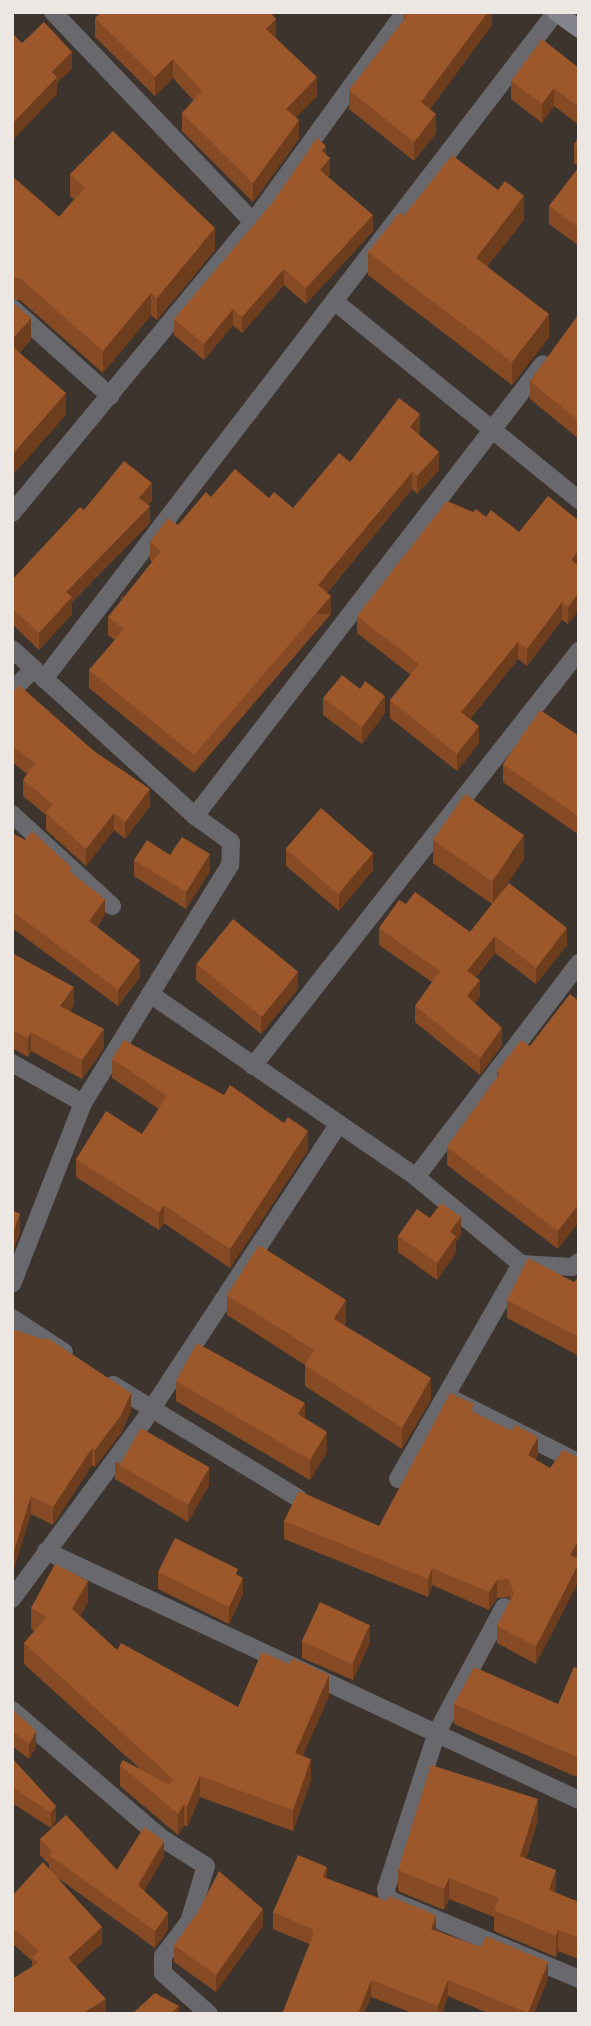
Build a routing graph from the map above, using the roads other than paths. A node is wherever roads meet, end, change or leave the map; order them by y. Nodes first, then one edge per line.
1 (53, 12) edge
2 (405, 12) edge
3 (556, 12) edge
4 (579, 29) edge
5 (253, 222) junction
6 (334, 301) junction
7 (12, 308) edge
8 (555, 348) edge
9 (110, 396) junction
10 (493, 432) junction
11 (579, 500) edge
12 (12, 513) edge
13 (12, 649) edge
14 (579, 651) edge
15 (38, 674) junction
16 (12, 691) edge
17 (12, 814) edge
18 (195, 816) junction
19 (112, 906) dead end
20 (579, 963) edge
21 (150, 994) junction
22 (12, 1063) edge
23 (253, 1066) junction
24 (83, 1103) junction
25 (338, 1125) junction
26 (416, 1177) junction
27 (579, 1262) edge
28 (522, 1264) junction
29 (12, 1284) edge
30 (12, 1318) edge
31 (445, 1395) junction
32 (149, 1409) junction
33 (579, 1463) edge
34 (398, 1479) dead end
35 (298, 1498) edge
36 (46, 1551) junction
37 (12, 1599) edge
38 (504, 1607) edge
39 (12, 1710) edge
40 (437, 1732) junction
41 (579, 1801) edge
42 (579, 1979) edge
43 (209, 2014) edge

1 - 5 street
2 - 5 street
3 - 4 main road
3 - 6 street
5 - 9 street
6 - 10 street
6 - 15 street
7 - 9 street
8 - 10 street
9 - 12 street
10 - 11 street
10 - 18 street
13 - 15 street
14 - 23 street
15 - 16 street
15 - 18 street
17 - 19 street
18 - 21 street
20 - 26 street
21 - 23 street
21 - 24 street
22 - 24 street
23 - 25 street
24 - 29 street
25 - 26 street
25 - 32 street
26 - 28 street
27 - 28 street
28 - 31 street
30 - 32 street
31 - 33 street
31 - 34 street
32 - 35 street
32 - 36 street
36 - 37 street
36 - 40 street
38 - 40 street
39 - 43 street
40 - 41 street
40 - 42 street

